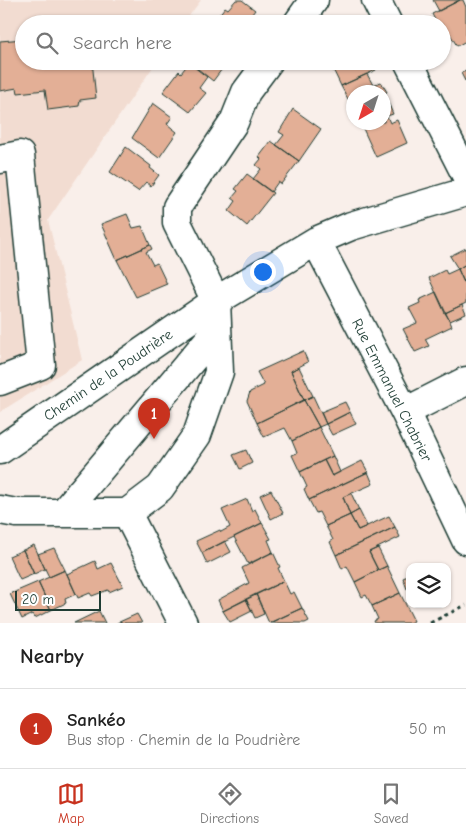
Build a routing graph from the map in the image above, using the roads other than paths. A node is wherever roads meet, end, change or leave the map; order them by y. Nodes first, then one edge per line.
1 (314, 0) edge
2 (376, 0) edge
3 (303, 15) edge
4 (384, 15) edge
5 (262, 70) edge
6 (413, 70) edge
7 (0, 159) edge
8 (466, 175) edge
9 (466, 192) edge
10 (316, 241) junction
11 (216, 301) junction
12 (217, 330) junction
13 (0, 381) edge
14 (466, 381) edge
15 (405, 412) junction
16 (0, 450) edge
17 (0, 510) edge
18 (63, 513) junction
19 (127, 513) junction
20 (466, 540) edge
21 (183, 623) edge

1 - 3 street
2 - 4 street
5 - 11 street
6 - 8 street
7 - 13 street
9 - 10 street, Chemin de la Poudrière
10 - 11 street, Chemin de la Poudrière
10 - 15 street, Rue Emmanuel Chabrier
11 - 12 street
11 - 16 street, Chemin de la Poudrière
12 - 18 street
12 - 19 street
14 - 15 street
15 - 20 street, Rue Emmanuel Chabrier
17 - 18 street
18 - 19 street
19 - 21 street

